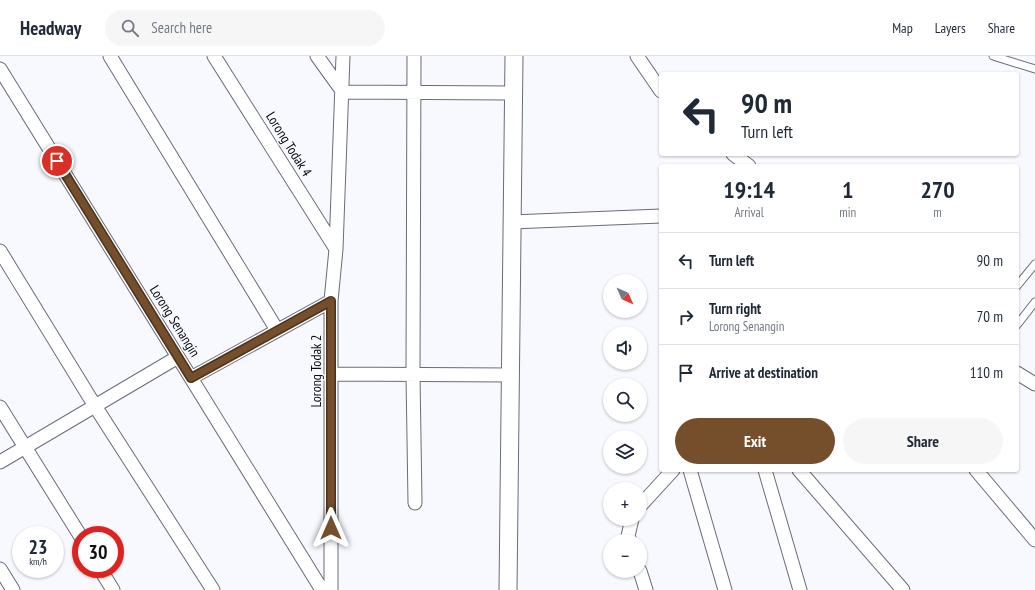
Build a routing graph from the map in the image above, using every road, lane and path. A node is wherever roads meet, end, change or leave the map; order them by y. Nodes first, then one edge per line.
1 (110, 56) edge
2 (214, 56) edge
3 (317, 56) edge
4 (343, 56) edge
5 (414, 56) edge
6 (514, 56) edge
7 (637, 56) edge
8 (993, 56) edge
9 (0, 69) edge
10 (1035, 69) edge
11 (659, 88) edge
12 (343, 92) junction
13 (413, 92) junction
14 (513, 93) junction
15 (736, 156) edge
16 (746, 164) edge
17 (659, 216) edge
18 (511, 222) junction
19 (336, 249) junction
20 (0, 251) edge
21 (1035, 264) edge
22 (1019, 284) edge
23 (331, 301) junction
24 (1035, 302) edge
25 (1019, 322) edge
26 (277, 330) junction
27 (178, 357) junction
28 (332, 374) junction
29 (413, 374) junction
30 (1019, 374) edge
31 (510, 375) junction
32 (191, 378) junction
33 (1035, 384) edge
34 (0, 406) edge
35 (95, 406) junction
36 (26, 447) junction
37 (0, 462) edge
38 (671, 472) edge
39 (691, 472) edge
40 (766, 472) edge
41 (801, 472) edge
42 (978, 472) edge
43 (647, 498) edge
44 (415, 503) dead end
45 (74, 526) edge
46 (1035, 540) edge
47 (0, 569) edge
48 (106, 578) edge
49 (642, 578) edge
50 (13, 590) edge
51 (113, 590) edge
52 (213, 590) edge
53 (322, 590) edge
54 (331, 590) edge
55 (508, 590) edge
56 (646, 590) edge
57 (725, 590) edge
58 (800, 590) edge
59 (903, 590) edge

1 - 26 street
2 - 19 street, Lorong Todak 4
3 - 12 street
4 - 12 street, Lorong Todak 2
5 - 13 street
6 - 14 street
7 - 11 street
8 - 10 lane
9 - 27 street, Lorong Senangin
12 - 13 street
12 - 19 street, Lorong Todak 2
13 - 14 street
13 - 29 street
14 - 18 street
15 - 16 street
17 - 18 street
18 - 31 street
19 - 23 street, Lorong Todak 2
20 - 35 street
21 - 22 lane
23 - 26 street
23 - 28 street, Lorong Todak 2
24 - 25 lane
26 - 32 street
27 - 32 street, Lorong Senangin
27 - 35 street
28 - 29 street
28 - 54 street, Lorong Todak 2
29 - 31 street
29 - 44 street
30 - 33 street
31 - 55 street
32 - 53 street, Lorong Senangin
34 - 36 street
35 - 36 street
35 - 52 street
36 - 37 street
36 - 45 street
38 - 43 street
39 - 57 street
40 - 58 street
41 - 59 street
42 - 46 street
47 - 50 street
48 - 51 street
49 - 56 street

